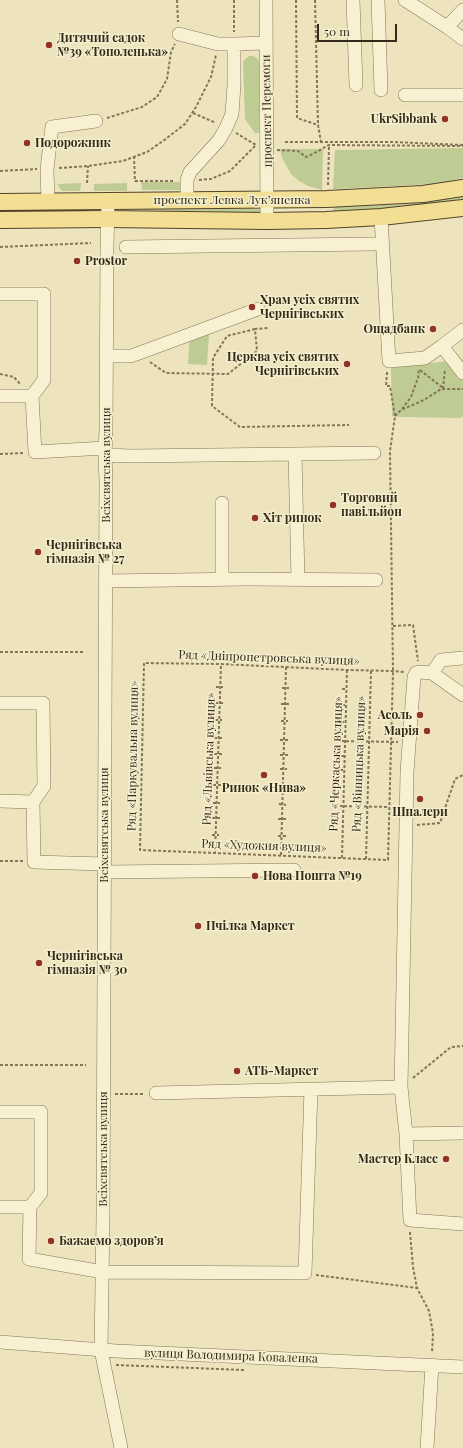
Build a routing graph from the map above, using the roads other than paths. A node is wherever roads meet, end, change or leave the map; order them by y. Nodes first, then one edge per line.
1 (266, 0) edge
2 (353, 0) edge
3 (378, 0) edge
4 (405, 0) edge
5 (463, 10) edge
6 (447, 27) junction
7 (179, 34) road end
8 (234, 39) junction
9 (463, 39) edge
10 (266, 43) junction
11 (356, 84) dead end
12 (381, 90) dead end
13 (405, 95) dead end
14 (463, 95) edge
15 (96, 121) road end
16 (463, 188) edge
17 (187, 200) junction
18 (267, 200) junction
19 (48, 201) junction
20 (108, 201) junction
21 (0, 202) edge
22 (463, 208) edge
23 (381, 217) junction
24 (107, 219) junction
25 (0, 220) edge
26 (267, 221) junction
27 (374, 244) dead end
28 (126, 247) dead end
29 (0, 294) edge
30 (258, 309) dead end
31 (463, 330) edge
32 (442, 346) junction
33 (107, 356) junction
34 (463, 374) edge
35 (0, 396) edge
36 (32, 396) junction
37 (105, 452) junction
38 (374, 453) dead end
39 (295, 454) junction
40 (222, 503) dead end
41 (222, 579) junction
42 (298, 579) junction
43 (376, 580) dead end
44 (105, 581) junction
45 (463, 658) edge
46 (425, 672) junction
47 (463, 695) edge
48 (0, 703) edge
49 (0, 801) edge
50 (33, 802) junction
51 (104, 868) junction
52 (294, 870) dead end
53 (401, 1087) junction
54 (311, 1089) junction
55 (156, 1093) dead end
56 (0, 1112) edge
57 (463, 1133) edge
58 (406, 1134) junction
59 (0, 1207) edge
60 (30, 1207) junction
61 (463, 1224) edge
62 (103, 1272) junction
63 (0, 1342) edge
64 (101, 1350) junction
65 (432, 1365) junction
66 (463, 1367) edge
67 (121, 1448) edge
68 (427, 1448) edge

1 - 10 street, проспект Перемоги
2 - 11 street
3 - 12 street
4 - 6 street
5 - 6 street
6 - 9 street
7 - 8 street
8 - 10 street
8 - 17 street
10 - 18 street, проспект Перемоги
13 - 14 street
15 - 19 street
16 - 18 main road, проспект Левка Лукʼяненка
17 - 18 main road, проспект Левка Лукʼяненка
17 - 20 main road, проспект Левка Лукʼяненка
18 - 26 street, проспект Перемоги
19 - 20 main road, проспект Левка Лукʼяненка
19 - 21 main road, проспект Левка Лукʼяненка
20 - 24 street, Всіхсвятська вулиця
22 - 23 main road, проспект Левка Лукʼяненка
23 - 26 main road, проспект Левка Лукʼяненка
23 - 32 street
24 - 25 main road, проспект Левка Лукʼяненка
24 - 26 main road, проспект Левка Лукʼяненка
24 - 33 street, Всіхсвятська вулиця
27 - 28 street
29 - 36 street
30 - 33 street
31 - 32 street
32 - 34 street
33 - 37 street, Всіхсвятська вулиця
35 - 36 street
36 - 37 street
37 - 39 street
37 - 44 street, Всіхсвятська вулиця
38 - 39 street
39 - 42 street
40 - 41 street
41 - 42 street
41 - 44 street
42 - 43 street
44 - 51 street, Всіхсвятська вулиця
45 - 46 street
46 - 47 street
46 - 53 street
48 - 50 street
49 - 50 street
50 - 51 street
51 - 52 street
51 - 62 street, Всіхсвятська вулиця
53 - 54 street
53 - 58 street
54 - 55 street
54 - 62 street
56 - 60 street
57 - 58 street
58 - 61 street
59 - 60 street
60 - 62 street
62 - 64 street, Всіхсвятська вулиця
63 - 64 street, вулиця Володимира Коваленка
64 - 65 street, вулиця Володимира Коваленка
64 - 67 street, Всіхсвятська вулиця
65 - 66 street, вулиця Володимира Коваленка
65 - 68 street

